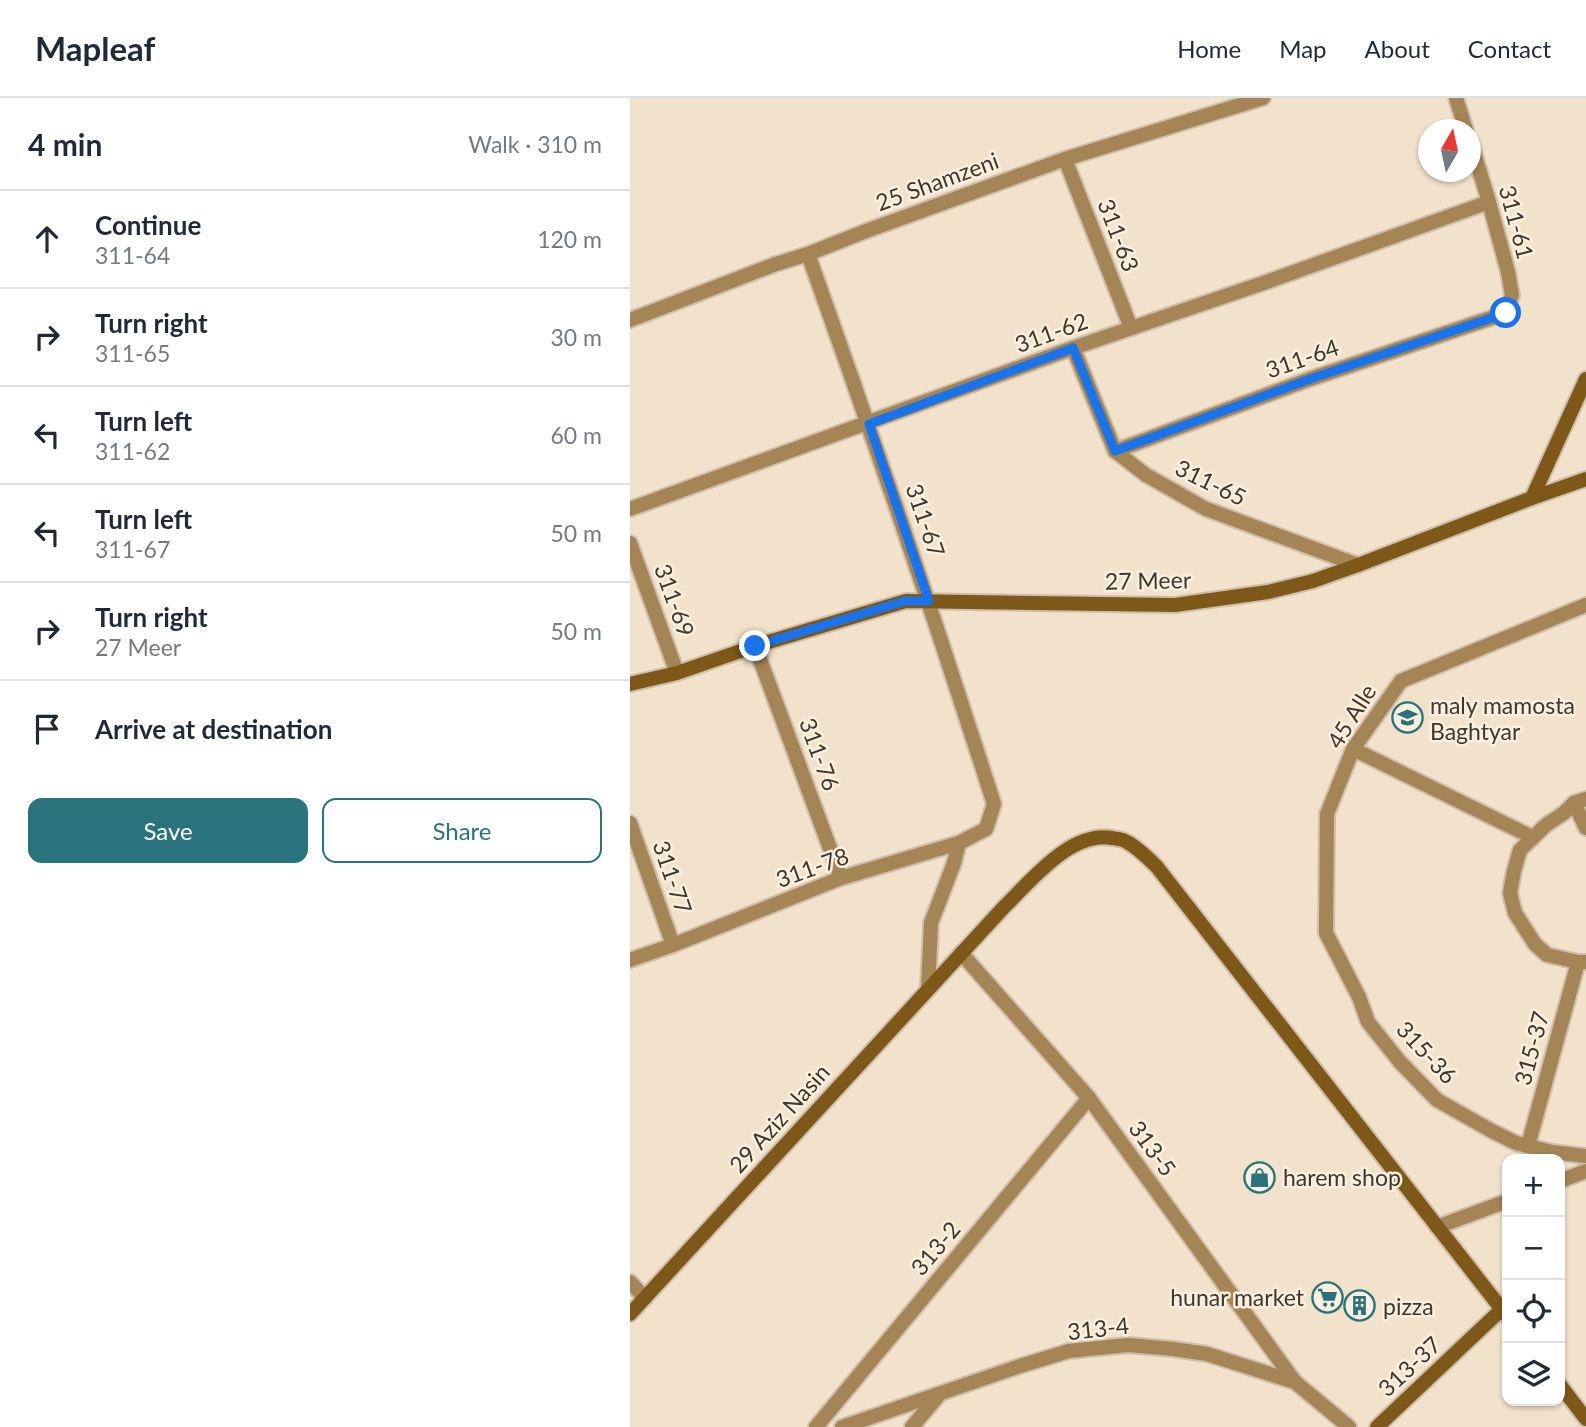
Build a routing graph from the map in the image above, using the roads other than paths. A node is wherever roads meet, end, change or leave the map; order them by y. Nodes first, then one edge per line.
1 (1263, 98) edge
2 (1456, 98) edge
3 (1463, 119) edge
4 (1065, 159) junction
5 (1481, 176) edge
6 (1489, 202) junction
7 (808, 254) junction
8 (1506, 313) joint
9 (630, 320) edge
10 (1131, 328) junction
11 (1073, 348) junction
12 (1586, 379) edge
13 (869, 424) junction
14 (1115, 451) junction
15 (1586, 480) edge
16 (1532, 498) junction
17 (630, 509) edge
18 (630, 543) edge
19 (1358, 565) junction
20 (929, 601) junction
21 (1586, 605) edge
22 (755, 646) junction
23 (677, 673) junction
24 (630, 684) edge
25 (1353, 749) junction
26 (1580, 801) edge
27 (994, 804) joint
28 (630, 823) edge
29 (1586, 828) edge
30 (1532, 837) junction
31 (960, 843) junction
32 (841, 878) junction
33 (1326, 933) joint
34 (673, 946) junction
35 (961, 953) junction
36 (630, 960) edge
37 (1582, 962) edge
38 (929, 989) junction
39 (1089, 1098) junction
40 (1528, 1146) junction
41 (1586, 1156) edge
42 (1586, 1171) edge
43 (1565, 1179) edge
44 (1502, 1203) edge
45 (1437, 1227) junction
46 (630, 1282) edge
47 (645, 1298) junction
48 (1502, 1309) edge
49 (630, 1314) edge
50 (1502, 1316) edge
51 (1295, 1382) junction
52 (1565, 1389) edge
53 (939, 1395) junction
54 (1580, 1402) edge
55 (1586, 1419) edge
56 (816, 1427) edge
57 (842, 1427) edge
58 (912, 1427) edge
59 (1349, 1427) edge
60 (1377, 1427) edge

1 - 4 street, 25 Shamzeni
2 - 3 street
4 - 7 street, 25 Shamzeni
4 - 10 street, 311-63
5 - 6 street, 311-61
6 - 8 street, 311-61
6 - 10 street, 311-62
7 - 9 street, 25 Shamzeni
7 - 13 street, 311-67
8 - 14 street, 311-64
10 - 11 street, 311-62
11 - 13 street, 311-62
11 - 14 street
12 - 16 street
13 - 17 street, 311-62
13 - 20 street, 311-67
14 - 19 street, 311-65
15 - 16 street
16 - 19 street, 27 Meer
18 - 23 street, 311-69
19 - 20 street, 27 Meer
20 - 22 street, 27 Meer
20 - 27 street, 311-67
21 - 25 street, 45 Alle
22 - 23 street, 27 Meer
22 - 32 street, 311-76
23 - 24 street, 27 Meer
25 - 30 street
25 - 33 street, 45 Alle
26 - 29 street
26 - 30 street
27 - 31 street, 311-78
28 - 34 street, 311-77
30 - 37 street
31 - 32 street, 311-78
31 - 38 street
32 - 34 street, 311-78
33 - 40 street, 315-36
34 - 36 street, 311-78
35 - 38 street, 29 Aziz Nasin
35 - 39 street, 313-5
35 - 45 street, 29 Aziz Nasin
37 - 40 street, 315-37
38 - 47 street, 29 Aziz Nasin
39 - 51 street, 313-5
39 - 56 street, 313-2
40 - 41 street, 315-36
42 - 43 street
44 - 45 street
45 - 48 street, 29 Aziz Nasin
46 - 47 street
47 - 49 street, 29 Aziz Nasin
50 - 60 street, 313-37
51 - 53 street, 313-4
51 - 59 street, 313-4
52 - 54 street
53 - 57 street, 313-4
53 - 58 street
54 - 55 street

